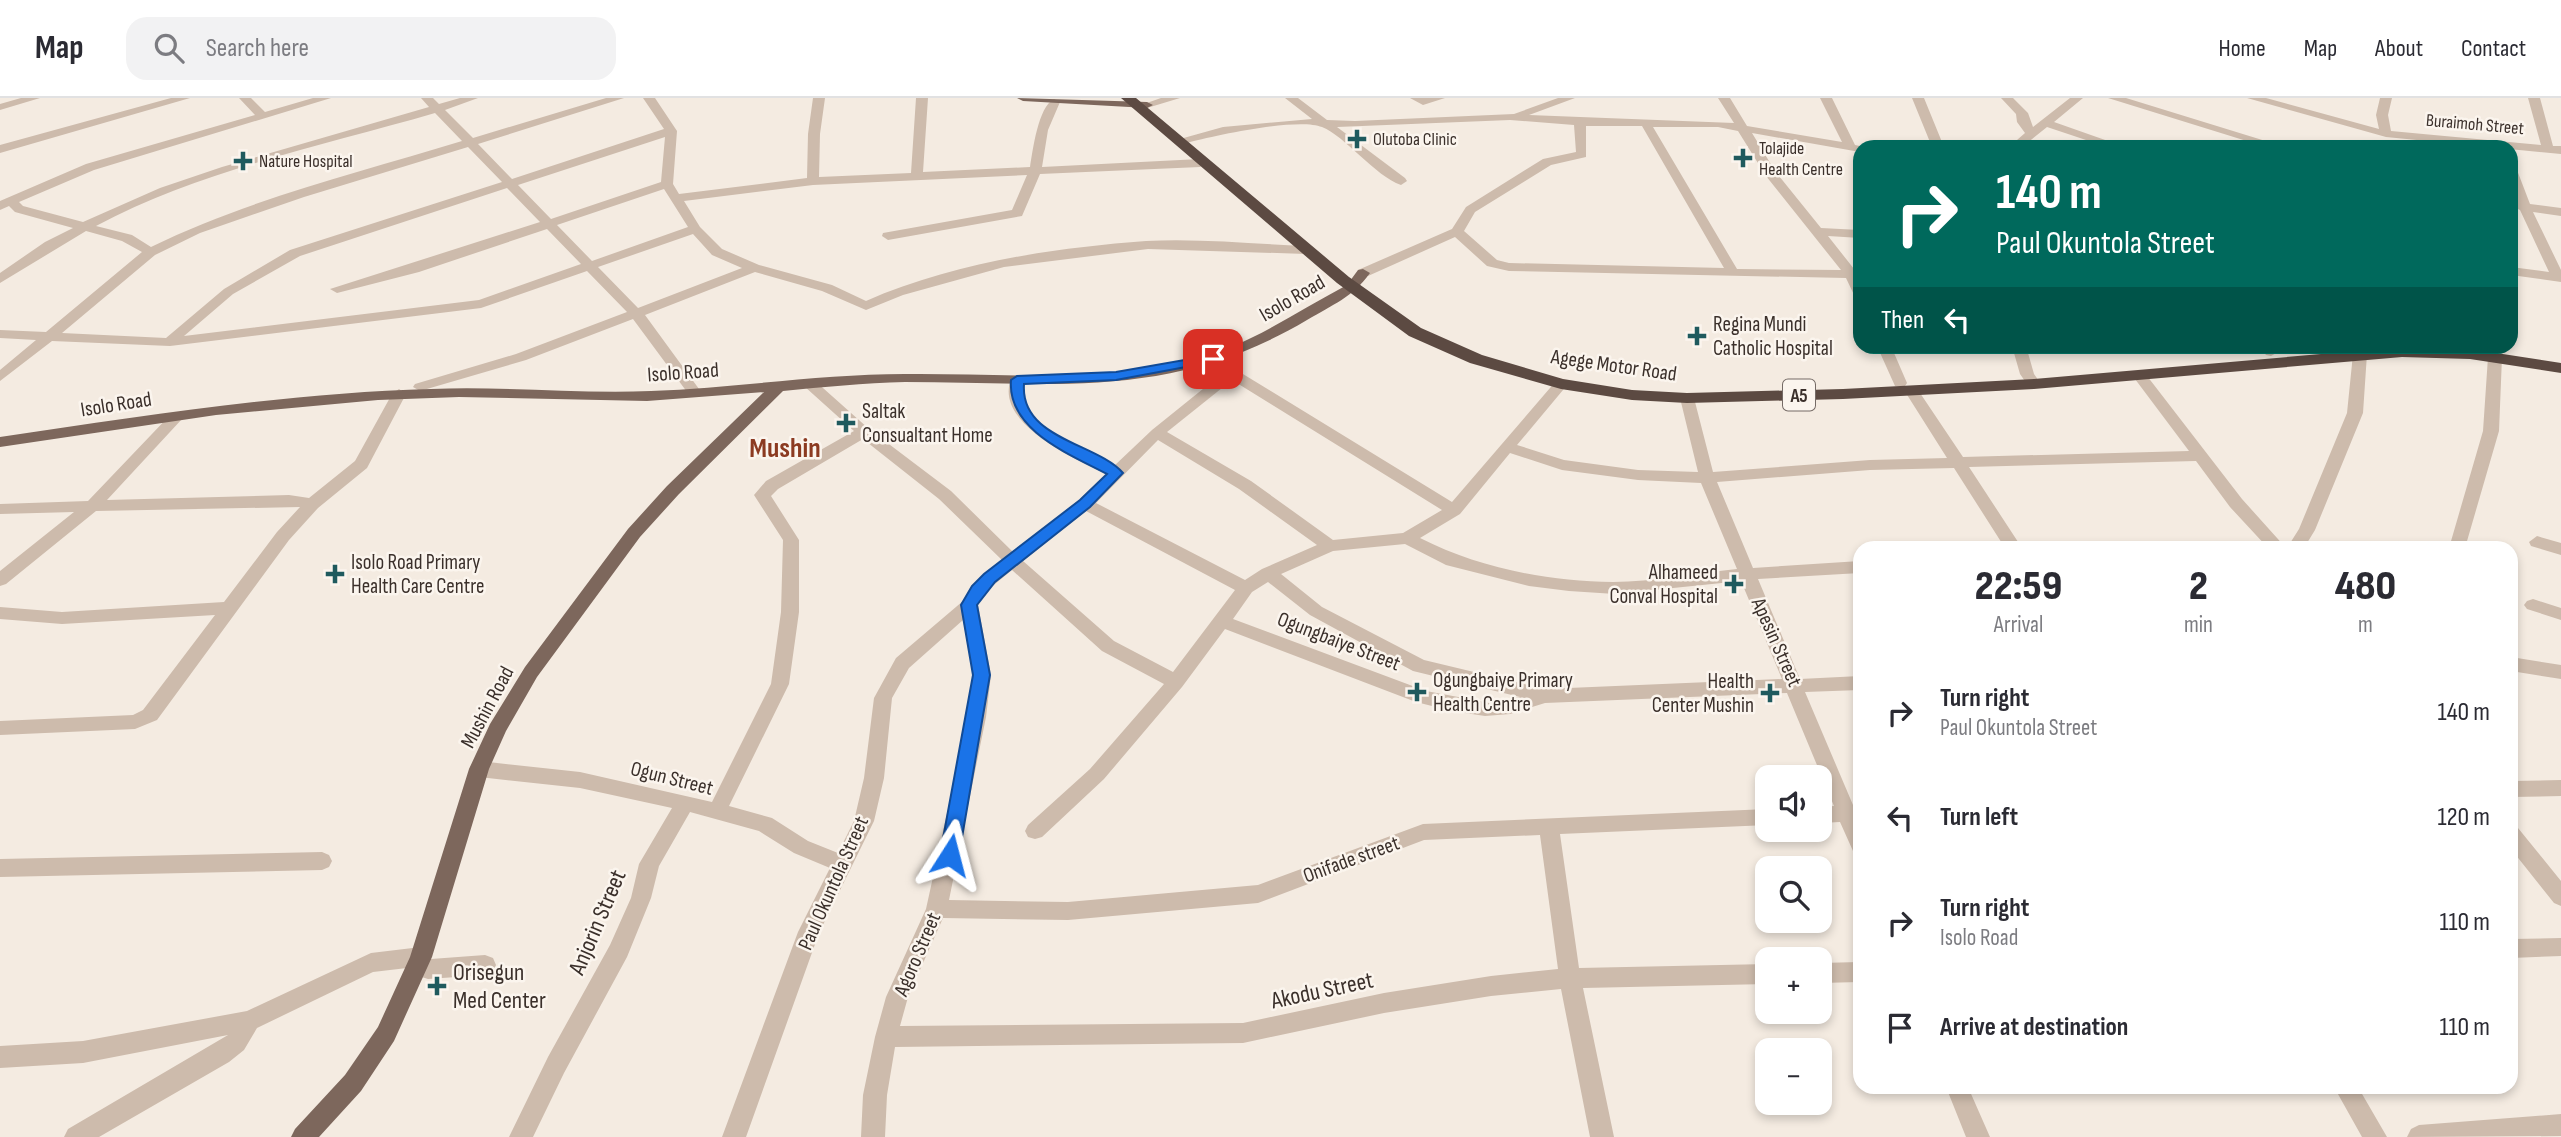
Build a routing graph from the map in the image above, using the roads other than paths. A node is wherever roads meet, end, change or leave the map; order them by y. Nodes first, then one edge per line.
1 (34, 98) edge
2 (184, 98) edge
3 (245, 98) edge
4 (325, 98) edge
5 (428, 98) edge
6 (472, 98) edge
7 (618, 98) edge
8 (649, 98) edge
9 (819, 98) edge
10 (922, 98) edge
11 (1023, 98) edge
12 (1174, 98) edge
13 (1291, 98) edge
14 (1416, 98) edge
15 (1439, 98) edge
16 (1569, 98) edge
17 (1724, 98) edge
18 (1826, 98) edge
19 (1918, 98) edge
20 (2007, 98) edge
21 (2077, 98) edge
22 (2114, 98) edge
23 (2253, 98) edge
24 (2386, 98) edge
25 (2534, 98) edge
26 (1054, 102) junction
27 (1138, 102) edge
28 (0, 107) edge
29 (438, 108) junction
30 (261, 116) junction
31 (1510, 117) junction
32 (1324, 122) junction
33 (1580, 122) junction
34 (1645, 122) junction
35 (2048, 124) junction
36 (1744, 129) junction
37 (671, 131) junction
38 (2386, 134) junction
39 (2033, 135) junction
40 (1186, 139) junction
41 (1935, 140) edge
42 (2026, 140) edge
43 (2097, 140) edge
44 (2254, 140) edge
45 (2449, 140) edge
46 (472, 143) junction
47 (1853, 145) edge
48 (2518, 146) edge
49 (1853, 148) edge
50 (2548, 148) junction
51 (0, 149) edge
52 (2561, 150) edge
53 (1200, 163) junction
54 (1035, 171) junction
55 (917, 177) junction
56 (814, 181) junction
57 (1401, 181) dead end
58 (508, 183) junction
59 (667, 184) junction
60 (2518, 188) edge
61 (677, 198) junction
62 (5, 203) edge
63 (2518, 206) edge
64 (2525, 207) junction
65 (2561, 212) edge
66 (548, 223) junction
67 (87, 225) junction
68 (695, 229) junction
69 (1457, 232) junction
70 (1819, 232) junction
71 (1853, 234) edge
72 (888, 236) dead end
73 (1306, 250) junction
74 (150, 252) junction
75 (591, 267) junction
76 (754, 268) junction
77 (2518, 272) edge
78 (1733, 273) junction
79 (1851, 274) junction
80 (1853, 278) edge
81 (2560, 278) edge
82 (0, 279) edge
83 (1353, 280) junction
84 (337, 289) dead end
85 (635, 316) junction
86 (0, 334) edge
87 (47, 337) junction
88 (170, 342) junction
89 (1231, 353) junction
90 (1888, 354) edge
91 (2022, 354) edge
92 (2229, 354) edge
93 (2360, 354) joint
94 (2463, 354) edge
95 (2518, 354) edge
96 (2495, 357) junction
97 (2561, 361) edge
98 (2561, 368) edge
99 (1231, 373) junction
100 (2139, 374) junction
101 (0, 377) edge
102 (2030, 379) junction
103 (1017, 380) junction
104 (809, 383) junction
105 (1561, 384) junction
106 (779, 386) junction
107 (419, 387) junction
108 (1905, 387) junction
109 (692, 389) junction
110 (400, 394) junction
111 (1687, 398) junction
112 (177, 416) junction
113 (103, 424) junction
114 (864, 432) junction
115 (1157, 433) junction
116 (0, 436) edge
117 (0, 442) edge
118 (1507, 447) junction
119 (2199, 456) junction
120 (1961, 465) junction
121 (1116, 473) junction
122 (1707, 478) junction
123 (312, 504) junction
124 (1085, 504) junction
125 (93, 505) junction
126 (0, 509) edge
127 (1454, 510) junction
128 (1407, 538) junction
129 (2010, 541) edge
130 (2272, 541) edge
131 (2300, 541) edge
132 (2459, 541) edge
133 (2537, 542) dead end
134 (1331, 546) junction
135 (2561, 549) edge
136 (1012, 560) junction
137 (1853, 567) edge
138 (1268, 573) junction
139 (1747, 574) junction
140 (0, 580) edge
141 (1246, 588) junction
142 (969, 605) junction
143 (2533, 605) dead end
144 (232, 608) junction
145 (0, 613) edge
146 (2561, 614) edge
147 (1221, 621) junction
148 (2518, 665) edge
149 (1419, 666) junction
150 (2561, 673) edge
151 (1176, 682) junction
152 (1853, 683) edge
153 (1797, 687) junction
154 (1401, 689) junction
155 (1545, 696) junction
156 (0, 728) edge
157 (480, 769) junction
158 (2561, 788) edge
159 (2518, 789) edge
160 (684, 803) junction
161 (1853, 811) edge
162 (716, 813) junction
163 (1853, 813) edge
164 (1832, 814) edge
165 (1755, 818) edge
166 (1549, 827) junction
167 (1035, 831) dead end
168 (2518, 843) edge
169 (322, 861) dead end
170 (843, 864) junction
171 (0, 868) edge
172 (2561, 897) edge
173 (937, 909) junction
174 (2561, 947) edge
175 (2518, 949) edge
176 (419, 962) junction
177 (485, 965) dead end
178 (1853, 972) edge
179 (1832, 973) edge
180 (1755, 974) edge
181 (1570, 978) junction
182 (249, 1021) junction
183 (886, 1037) junction
184 (0, 1057) edge
185 (1960, 1094) edge
186 (2349, 1094) edge
187 (2561, 1125) edge
188 (76, 1137) edge
189 (303, 1137) edge
190 (521, 1137) edge
191 (734, 1137) edge
192 (873, 1137) edge
193 (1602, 1137) edge
194 (1978, 1137) edge
195 (2375, 1137) edge
196 (2419, 1137) edge

1 - 28 street
2 - 51 street
3 - 30 street
4 - 30 street
5 - 29 street
6 - 29 street
7 - 46 street
8 - 37 street
9 - 56 street
10 - 55 street
11 - 26 main road
12 - 27 street
13 - 32 street
14 - 15 street
16 - 31 street
17 - 36 street
18 - 47 street
19 - 41 street
20 - 39 street
21 - 35 street
22 - 44 street
23 - 38 street, Buraimoh Street
24 - 38 street
25 - 50 street
26 - 27 main road
26 - 54 street
27 - 40 highway, Agege Motor Road / A5
27 - 53 highway, Agege Motor Road / A5
29 - 46 street
29 - 67 street
30 - 62 street
31 - 32 street
31 - 33 street
32 - 40 street
32 - 57 street
33 - 34 street
33 - 69 street
34 - 36 street
34 - 78 street
35 - 39 street
35 - 43 street
36 - 49 street
36 - 70 street
37 - 58 street
37 - 59 street
38 - 45 street, Buraimoh Street
39 - 42 street
40 - 83 highway, Agege Motor Road / A5
46 - 58 street
46 - 74 street
48 - 50 street, Buraimoh Street
50 - 52 street, Buraimoh Street
53 - 54 street
53 - 73 highway, Agege Motor Road / A5
54 - 55 street
54 - 72 street
55 - 56 street
56 - 61 street
58 - 66 street
58 - 88 street
59 - 61 street
59 - 66 street
60 - 64 street
61 - 68 street
62 - 67 street
63 - 64 street
64 - 65 street
64 - 81 street
66 - 75 street
66 - 84 street
67 - 74 street
67 - 82 street
68 - 75 street
68 - 76 street
69 - 78 street
69 - 83 street
70 - 71 street
70 - 79 street
73 - 76 street
73 - 83 highway, Agege Motor Road / A5
74 - 87 street
75 - 85 street
75 - 88 street
76 - 85 street
77 - 81 street
78 - 79 street
79 - 80 street
83 - 89 main road, Isolo Road
83 - 105 highway, Agege Motor Road / A5
83 - 108 highway, Agege Motor Road / A5
83 - 109 main road, Isolo Road
85 - 107 street
85 - 109 street
86 - 87 street
87 - 88 street
87 - 101 street
89 - 99 street
89 - 103 main road, Isolo Road
90 - 108 street
91 - 102 street
92 - 102 highway, Agege Motor Road / A5
93 - 100 highway, Agege Motor Road / A5
93 - 131 street
94 - 96 highway, Agege Motor Road / A5
95 - 97 highway
96 - 98 highway, Agege Motor Road / A5
96 - 132 street
99 - 115 street, Paul Okuntola Street
99 - 127 street
100 - 102 highway, Agege Motor Road / A5
100 - 119 street
102 - 108 highway, Agege Motor Road / A5
103 - 104 main road, Isolo Road
103 - 121 street
104 - 106 main road, Isolo Road
104 - 114 street
105 - 111 highway, Agege Motor Road / A5
105 - 118 street
106 - 110 main road, Isolo Road
106 - 157 main road, Mushin Road
107 - 109 main road, Isolo Road
107 - 113 main road, Isolo Road
108 - 111 highway, Agege Motor Road / A5
108 - 120 street
110 - 112 main road, Isolo Road
110 - 123 street
111 - 122 street, Apesin Street
112 - 113 main road, Isolo Road
112 - 125 street
113 - 116 main road, Isolo Road
113 - 117 main road, Isolo Road
114 - 136 street
114 - 162 street
115 - 121 street, Paul Okuntola Street
115 - 134 street
118 - 122 street
118 - 127 street
119 - 120 street
119 - 130 street
120 - 122 street
120 - 129 street
121 - 124 street, Paul Okuntola Street
122 - 139 street, Apesin Street
123 - 125 street
123 - 144 street
124 - 136 street, Paul Okuntola Street
124 - 141 street
125 - 126 street
125 - 140 street
127 - 128 street
128 - 134 street
128 - 139 street
133 - 135 street
134 - 138 street
136 - 142 street, Paul Okuntola Street
136 - 151 street
137 - 139 street
138 - 141 street
138 - 149 street
139 - 153 street, Apesin Street
141 - 147 street
142 - 170 street, Paul Okuntola Street
142 - 173 street, Agoro Street
143 - 146 street
144 - 145 street
144 - 156 street
147 - 151 street
147 - 154 street, Ogungbaiye Street
148 - 150 street
149 - 154 street
149 - 155 street
151 - 167 street
152 - 153 street, Ogungbaiye Street
153 - 155 street, Ogungbaiye Street
153 - 161 street, Apesin Street
154 - 155 street, Ogungbaiye Street
157 - 160 street, Ogun Street
157 - 176 main road, Mushin Road
158 - 159 street
160 - 162 street, Ogun Street
160 - 190 street, Anjorin Street
162 - 170 street, Ogun Street
163 - 164 street
165 - 166 street, Onifade street
166 - 173 street, Onifade street
166 - 181 street
168 - 172 street
169 - 171 street
170 - 191 street, Paul Okuntola Street
173 - 183 street, Agoro Street
174 - 175 street
176 - 177 street
176 - 182 street
176 - 189 main road, Mushin Road
178 - 179 street
180 - 181 street, Akodu Street
181 - 183 street, Akodu Street
181 - 193 street
182 - 184 street
182 - 188 street
183 - 192 street, Agoro Street
185 - 194 street
186 - 195 street
187 - 196 street

